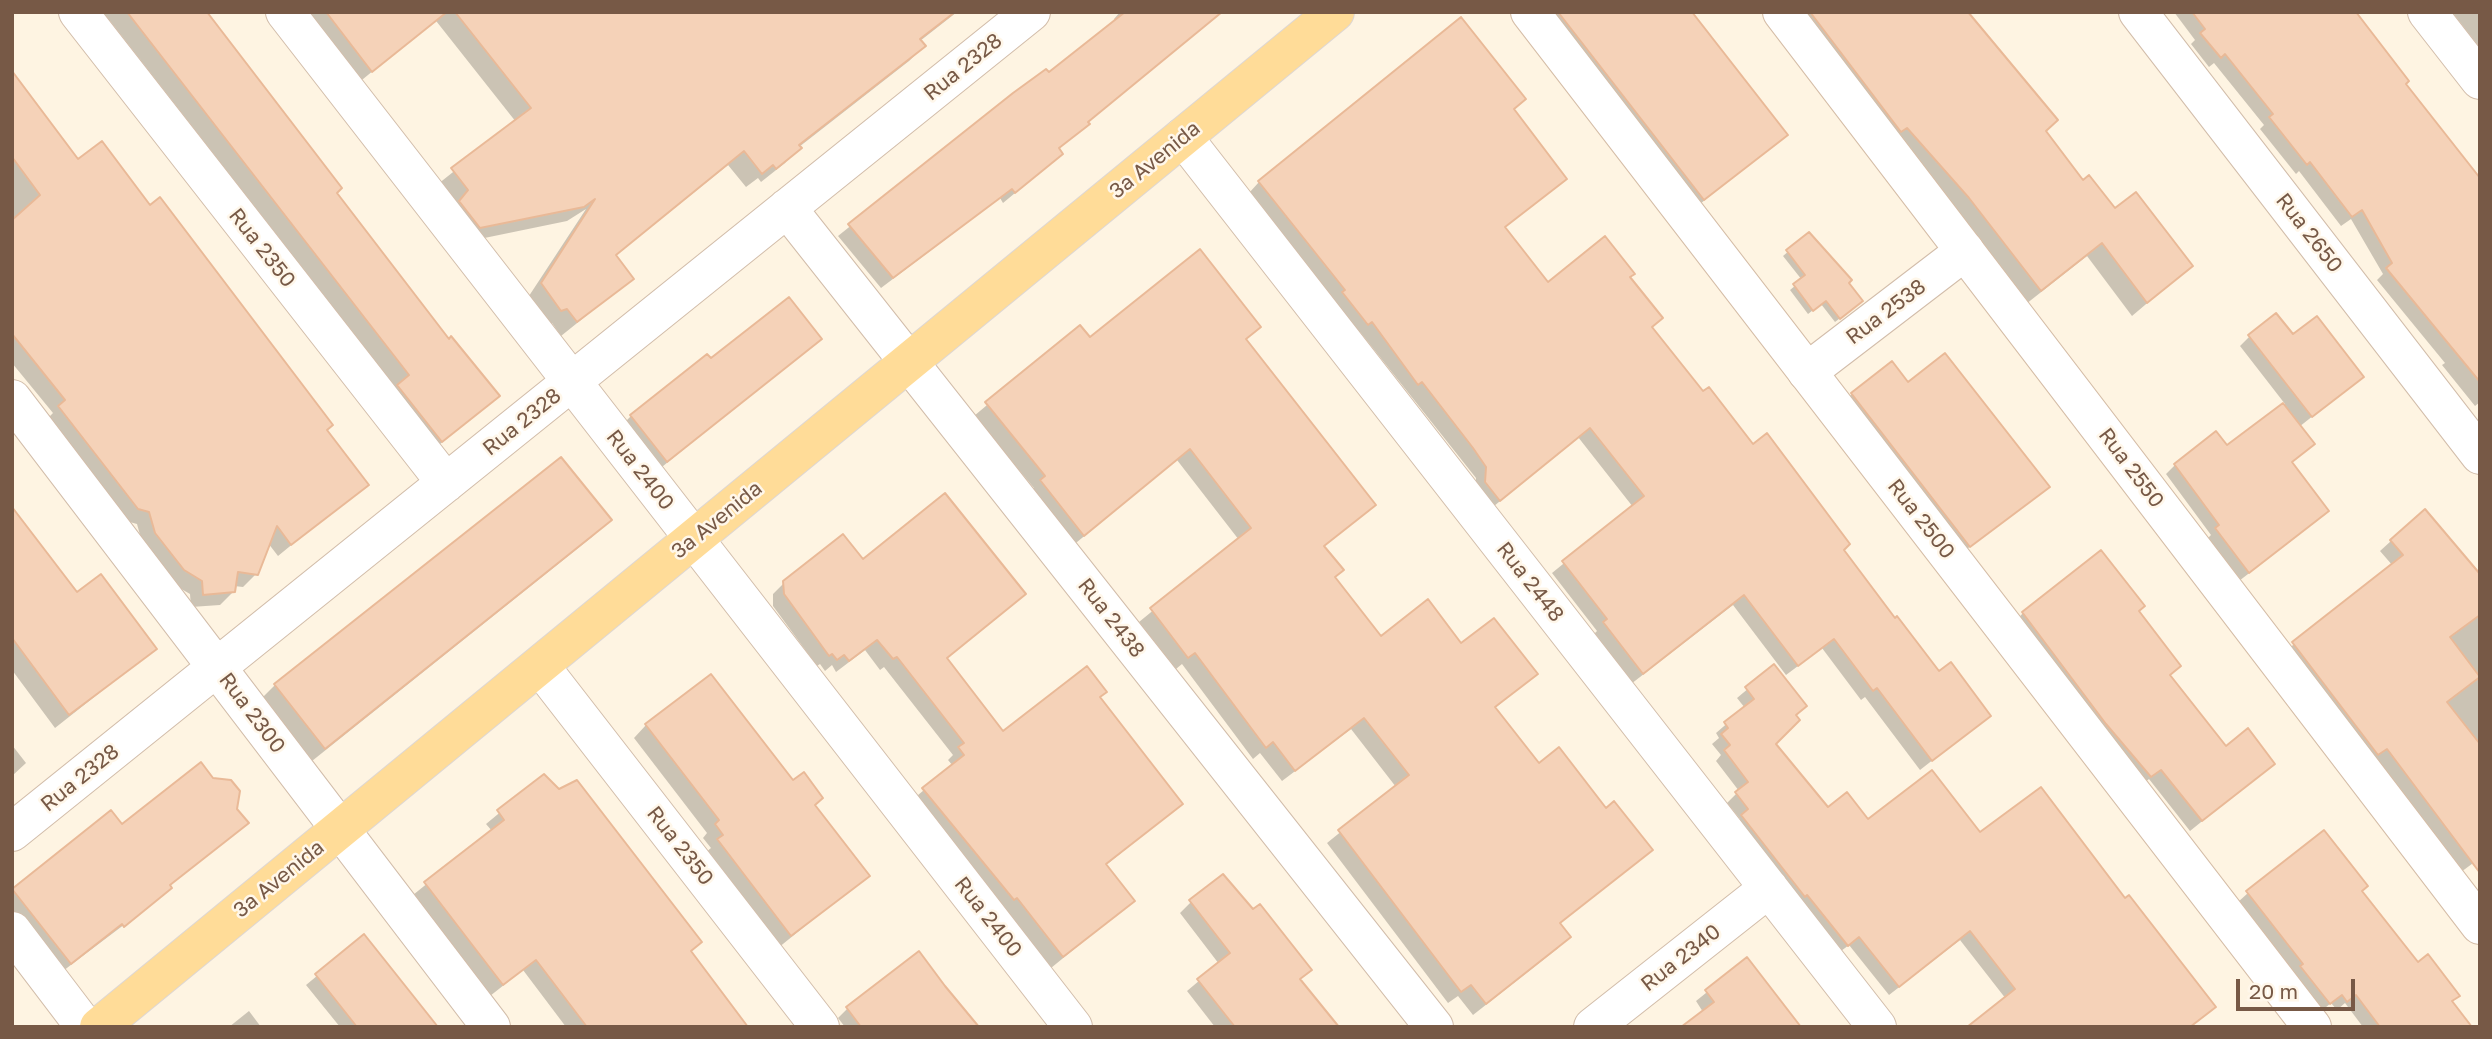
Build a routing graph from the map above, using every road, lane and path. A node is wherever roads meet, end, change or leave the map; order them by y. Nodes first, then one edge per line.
1 (78, 12) edge
2 (285, 12) edge
3 (1031, 12) edge
4 (1335, 12) edge
5 (1530, 12) edge
6 (1782, 12) edge
7 (2138, 12) edge
8 (2427, 12) edge
9 (2480, 80) edge
10 (1183, 137) junction
11 (788, 208) junction
12 (1965, 251) junction
13 (909, 362) junction
14 (1807, 372) junction
15 (572, 382) junction
16 (12, 399) edge
17 (2480, 455) edge
18 (446, 483) junction
19 (694, 539) junction
20 (540, 666) junction
21 (217, 667) junction
22 (340, 830) junction
23 (12, 832) edge
24 (1769, 888) junction
25 (2480, 925) edge
26 (12, 932) edge
27 (85, 1027) edge
28 (99, 1027) edge
29 (491, 1027) edge
30 (820, 1027) edge
31 (1073, 1027) edge
32 (1434, 1027) edge
33 (1593, 1027) edge
34 (1877, 1027) edge
35 (2312, 1027) edge

1 - 18 street, Rua 2350
2 - 15 street, Rua 2400
3 - 11 street, Rua 2328
4 - 10 main road, 3ª Avenida
5 - 14 street, Rua 2500
6 - 12 street, Rua 2550
7 - 17 street, Rua 2650
8 - 9 street
10 - 13 main road, 3ª Avenida
10 - 24 street, Rua 2448
11 - 13 street, Rua 2438
11 - 15 street, Rua 2328
12 - 14 street, Rua 2538
12 - 25 street, Rua 2550
13 - 19 main road, 3ª Avenida
13 - 32 street, Rua 2438
14 - 35 street, Rua 2500
15 - 18 street, Rua 2328
15 - 19 street, Rua 2400
16 - 21 street, Rua 2300
18 - 21 street, Rua 2328
19 - 20 main road, 3ª Avenida
19 - 31 street, Rua 2400
20 - 22 main road, 3ª Avenida
20 - 30 street, Rua 2350
21 - 22 street, Rua 2300
21 - 23 street, Rua 2328
22 - 28 main road, 3ª Avenida
22 - 29 street, Rua 2300
24 - 33 street, Rua 2340
24 - 34 street, Rua 2448
26 - 27 street

